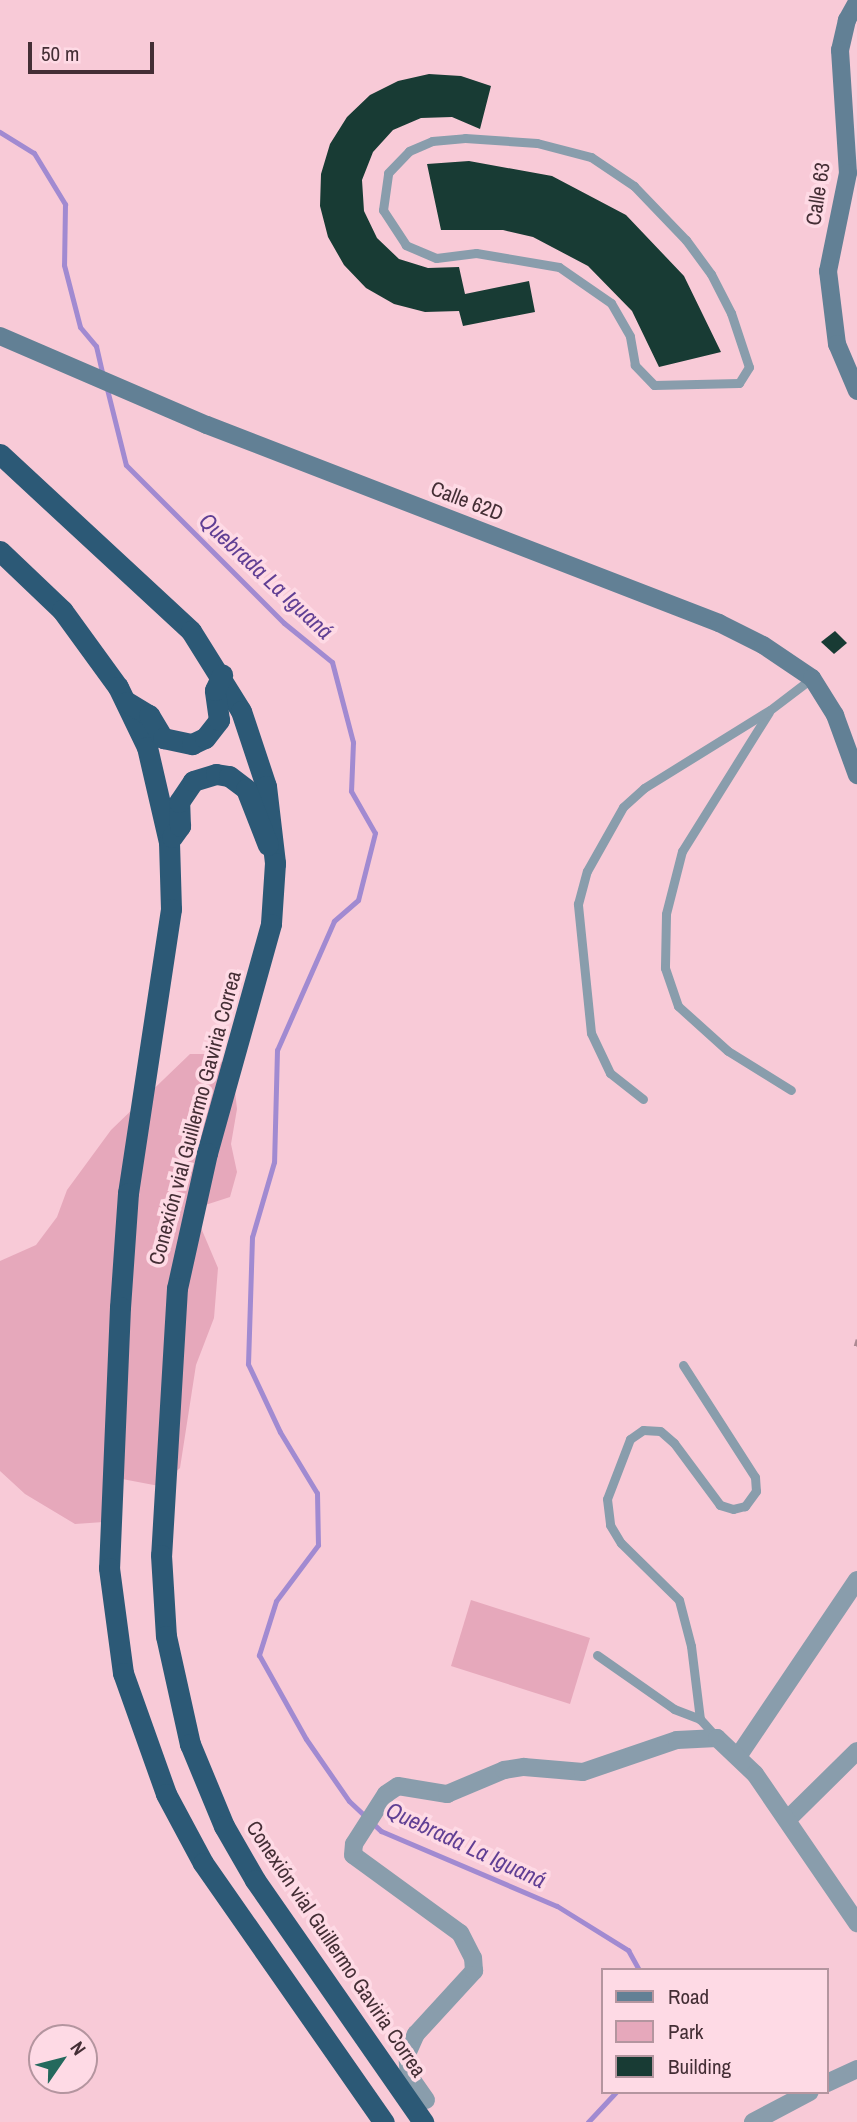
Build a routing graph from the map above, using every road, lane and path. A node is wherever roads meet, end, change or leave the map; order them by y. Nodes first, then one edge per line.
1 (857, 2) edge
2 (0, 337) edge
3 (738, 383) joint
4 (857, 391) edge
5 (0, 454) edge
6 (0, 551) edge
7 (222, 674) junction
8 (812, 678) junction
9 (127, 702) junction
10 (770, 710) junction
11 (857, 775) edge
12 (169, 842) junction
13 (275, 863) junction
14 (791, 1090) dead end
15 (643, 1099) dead end
16 (857, 1339) edge
17 (855, 1346) dead end
18 (683, 1365) dead end
19 (857, 1580) edge
20 (597, 1656) dead end
21 (701, 1719) junction
22 (717, 1738) junction
23 (857, 1751) edge
24 (739, 1755) junction
25 (788, 1819) junction
26 (857, 1923) edge
27 (857, 2069) edge
28 (829, 2082) edge
29 (806, 2094) edge
30 (426, 2100) dead end
31 (384, 2122) edge
32 (423, 2122) edge
33 (753, 2122) edge

1 - 4 main road, Calle 63
2 - 8 main road, Calle 62D
3 - 3 lane
5 - 7 highway, Conexión vial Guillermo Gaviria Correa
6 - 9 highway, Conexión vial Guillermo Gaviria Correa
7 - 9 highway
7 - 13 highway, Conexión vial Guillermo Gaviria Correa
8 - 10 lane
8 - 11 main road, Calle 62D
9 - 12 highway, Conexión vial Guillermo Gaviria Correa
10 - 14 lane
10 - 15 lane
12 - 13 highway
12 - 31 highway, Conexión vial Guillermo Gaviria Correa
13 - 32 highway, Conexión vial Guillermo Gaviria Correa
16 - 17 path
18 - 21 lane
19 - 24 street
20 - 21 lane
21 - 22 lane
22 - 24 street
22 - 30 street
23 - 25 street
24 - 25 street
25 - 26 street
27 - 28 street
29 - 33 street

